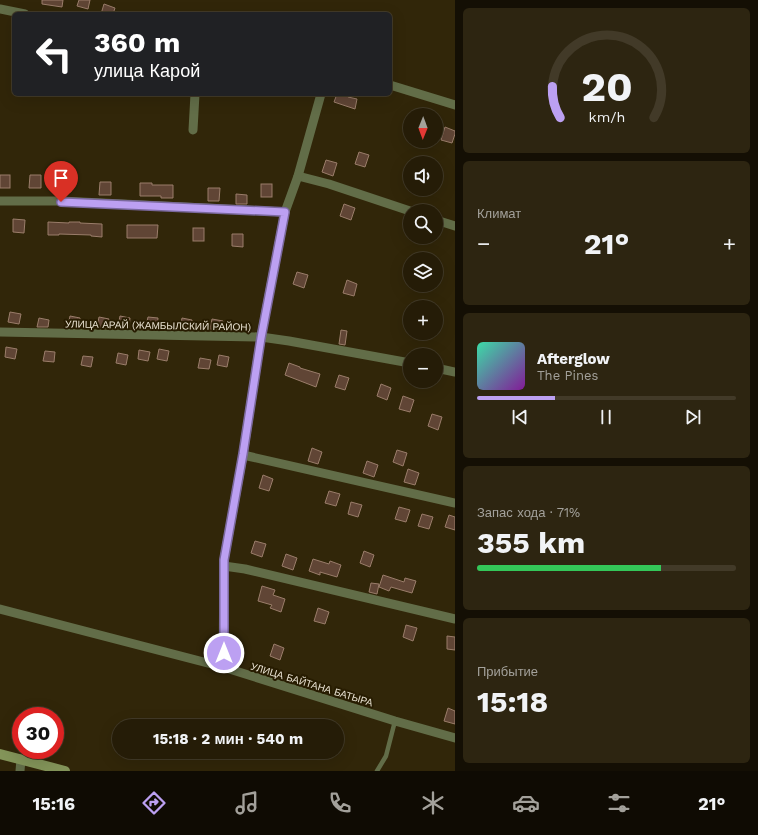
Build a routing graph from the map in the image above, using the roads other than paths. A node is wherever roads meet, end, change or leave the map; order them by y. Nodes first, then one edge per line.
1 (0, 9) edge
2 (15, 12) edge
3 (392, 85) edge
4 (195, 96) edge
5 (320, 96) edge
6 (455, 105) edge
7 (194, 130) dead end
8 (298, 176) junction
9 (0, 201) edge
10 (403, 209) edge
11 (285, 212) junction
12 (443, 222) edge
13 (455, 226) edge
14 (0, 332) edge
15 (261, 338) junction
16 (403, 362) edge
17 (443, 369) edge
18 (455, 372) edge
19 (243, 454) junction
20 (455, 503) edge
21 (224, 566) junction
22 (0, 609) edge
23 (455, 619) edge
24 (223, 667) junction
25 (395, 721) junction
26 (455, 738) edge
27 (0, 754) edge
28 (12, 757) edge
29 (21, 759) joint
30 (20, 771) edge
31 (65, 771) edge
32 (377, 771) edge

1 - 2 street
3 - 6 street
4 - 7 street
5 - 8 street
8 - 10 street
8 - 11 street
9 - 11 street
11 - 15 street
12 - 13 street
14 - 15 street, УЛИЦА АРАЙ (ЖАМБЫЛСКИЙ РАЙОН)
15 - 16 street, УЛИЦА АРАЙ (ЖАМБЫЛСКИЙ РАЙОН)
15 - 19 street
17 - 18 street
19 - 20 street
19 - 21 street
21 - 23 street
21 - 24 street
22 - 24 street, УЛИЦА БАЙТАНА БАТЫРА
24 - 25 street, УЛИЦА БАЙТАНА БАТЫРА
25 - 26 street, УЛИЦА БАЙТАНА БАТЫРА
25 - 32 lane
27 - 28 street
29 - 30 street
29 - 31 street

